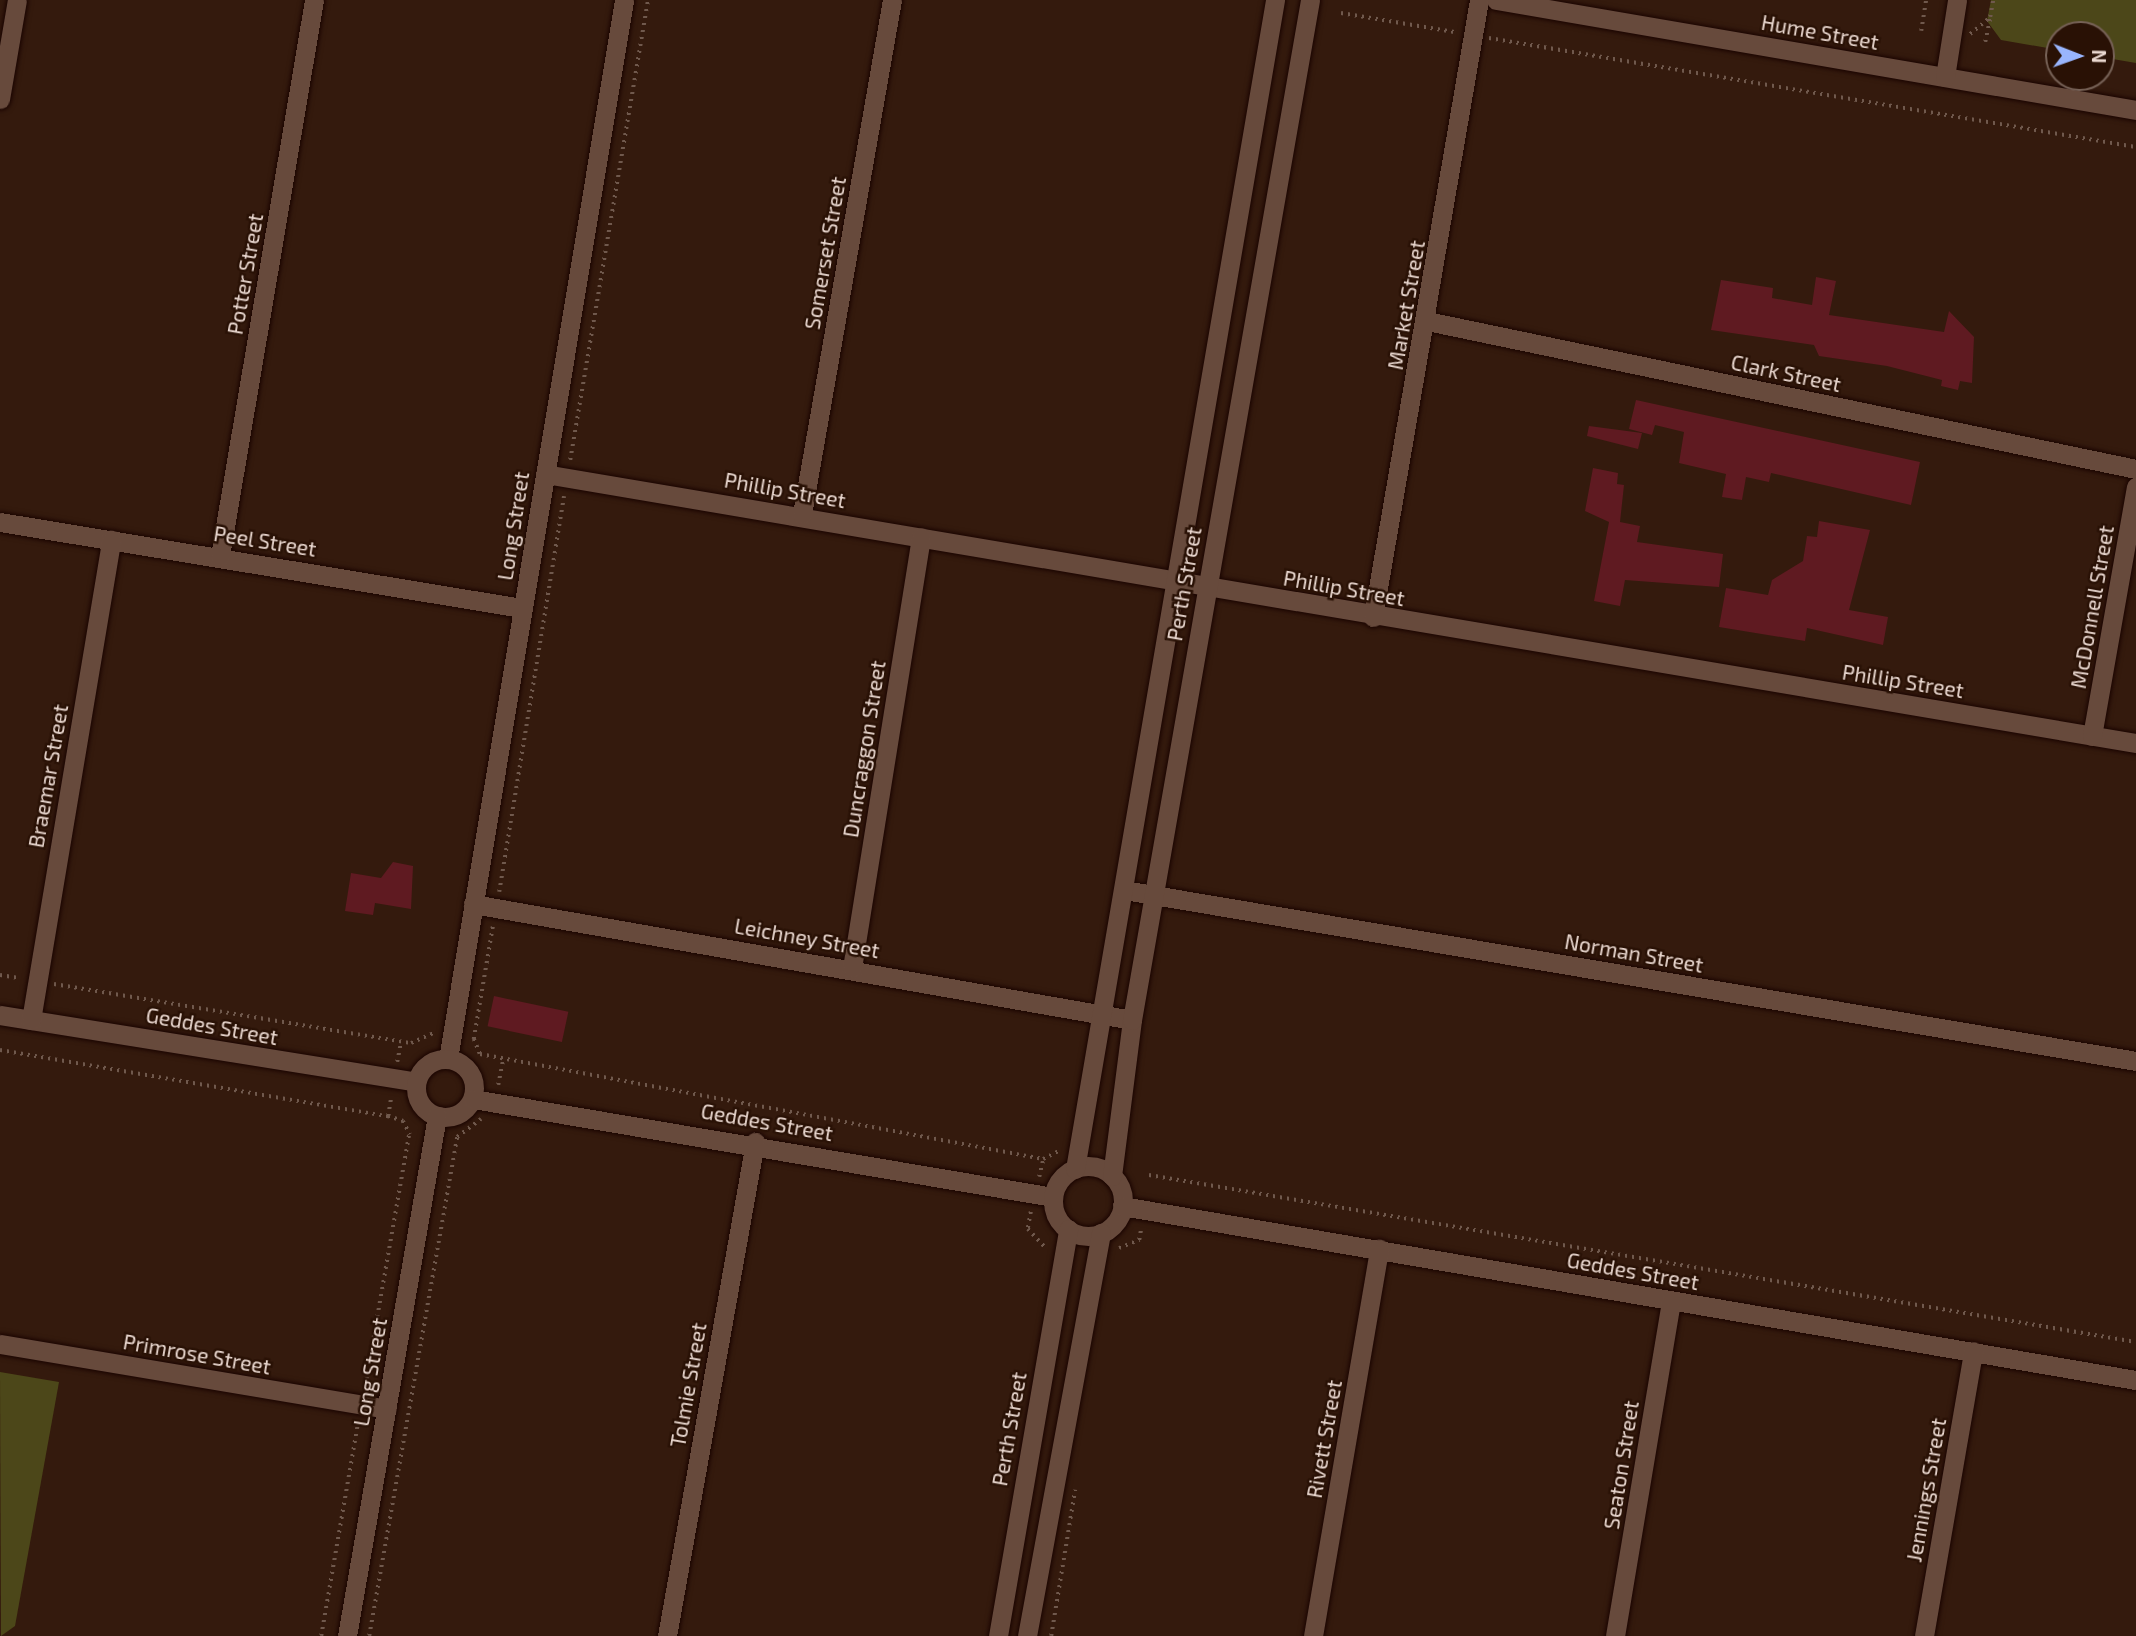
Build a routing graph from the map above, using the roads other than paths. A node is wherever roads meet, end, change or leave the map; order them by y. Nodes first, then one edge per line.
1 (17, 0) edge
2 (314, 0) edge
3 (624, 0) edge
4 (892, 0) edge
5 (1275, 0) edge
6 (1310, 0) edge
7 (1479, 0) edge
8 (1496, 0) edge
9 (1957, 0) edge
10 (1945, 77) junction
11 (0, 99) edge
12 (2136, 110) edge
13 (1427, 321) junction
14 (2136, 469) edge
15 (545, 474) junction
16 (2136, 487) edge
17 (802, 514) junction
18 (0, 522) edge
19 (921, 538) junction
20 (111, 540) junction
21 (220, 556) junction
22 (1179, 581) junction
23 (1206, 586) junction
24 (522, 608) junction
25 (1373, 617) junction
26 (2092, 736) junction
27 (2136, 743) edge
28 (1124, 890) junction
29 (1155, 896) junction
30 (473, 904) junction
31 (852, 968) junction
32 (1102, 1013) junction
33 (0, 1015) edge
34 (31, 1020) junction
35 (1132, 1020) junction
36 (448, 1059) junction
37 (2136, 1061) edge
38 (416, 1082) junction
39 (472, 1098) junction
40 (435, 1126) junction
41 (755, 1142) junction
42 (1075, 1169) junction
43 (1112, 1176) junction
44 (1054, 1197) junction
45 (1122, 1206) junction
46 (1068, 1229) junction
47 (1101, 1233) junction
48 (1379, 1249) junction
49 (1671, 1301) junction
50 (0, 1344) edge
51 (1973, 1351) junction
52 (2136, 1380) edge
53 (387, 1409) junction
54 (1032, 1426) junction
55 (1062, 1431) junction
56 (347, 1636) edge
57 (667, 1636) edge
58 (998, 1636) edge
59 (1027, 1636) edge
60 (1313, 1636) edge
61 (1615, 1636) edge
62 (1924, 1636) edge

1 - 11 street
2 - 21 street, Potter Street
3 - 15 street, Long Street
4 - 17 street, Somerset Street
5 - 22 street, Perth Street
6 - 23 street, Perth Street
7 - 13 street, Market Street
8 - 10 street, Hume Street
9 - 10 street
10 - 12 street, Hume Street
13 - 14 street, Clark Street
13 - 25 street, Market Street
15 - 17 street, Phillip Street
15 - 24 street, Long Street
16 - 26 street, McDonnell Street
17 - 19 street, Phillip Street
18 - 20 street, Peel Street
19 - 22 street, Phillip Street
19 - 31 street, Duncraggon Street
20 - 21 street, Peel Street
20 - 34 street, Braemar Street
21 - 24 street, Peel Street
22 - 23 street, Phillip Street
22 - 28 street, Perth Street
23 - 25 street, Phillip Street
23 - 29 street, Perth Street
24 - 30 street, Long Street
25 - 26 street, Phillip Street
26 - 27 street, Phillip Street
28 - 29 street, Norman Street
28 - 32 street, Perth Street
29 - 35 street, Perth Street
29 - 37 street, Norman Street
30 - 31 street, Leichney Street
30 - 36 street, Long Street
31 - 32 street, Leichney Street
32 - 35 street, Leichney Street
32 - 42 street, Perth Street
33 - 34 street, Geddes Street
34 - 38 street, Geddes Street
35 - 43 street, Perth Street
36 - 38 street
36 - 39 street
38 - 40 street
39 - 40 street
39 - 41 street, Geddes Street
40 - 53 street, Long Street
41 - 44 street, Geddes Street
41 - 57 street, Tolmie Street
42 - 43 street
42 - 44 street
43 - 45 street
44 - 46 street
45 - 47 street
45 - 48 street, Geddes Street
46 - 47 street
46 - 54 street, Perth Street
47 - 55 street
48 - 49 street, Geddes Street
48 - 60 street, Rivett Street
49 - 51 street, Geddes Street
49 - 61 street, Seaton Street
50 - 53 street, Primrose Street
51 - 52 street, Geddes Street
51 - 62 street, Jennings Street
53 - 56 street, Long Street
54 - 55 street
54 - 58 street, Perth Street
55 - 59 street

